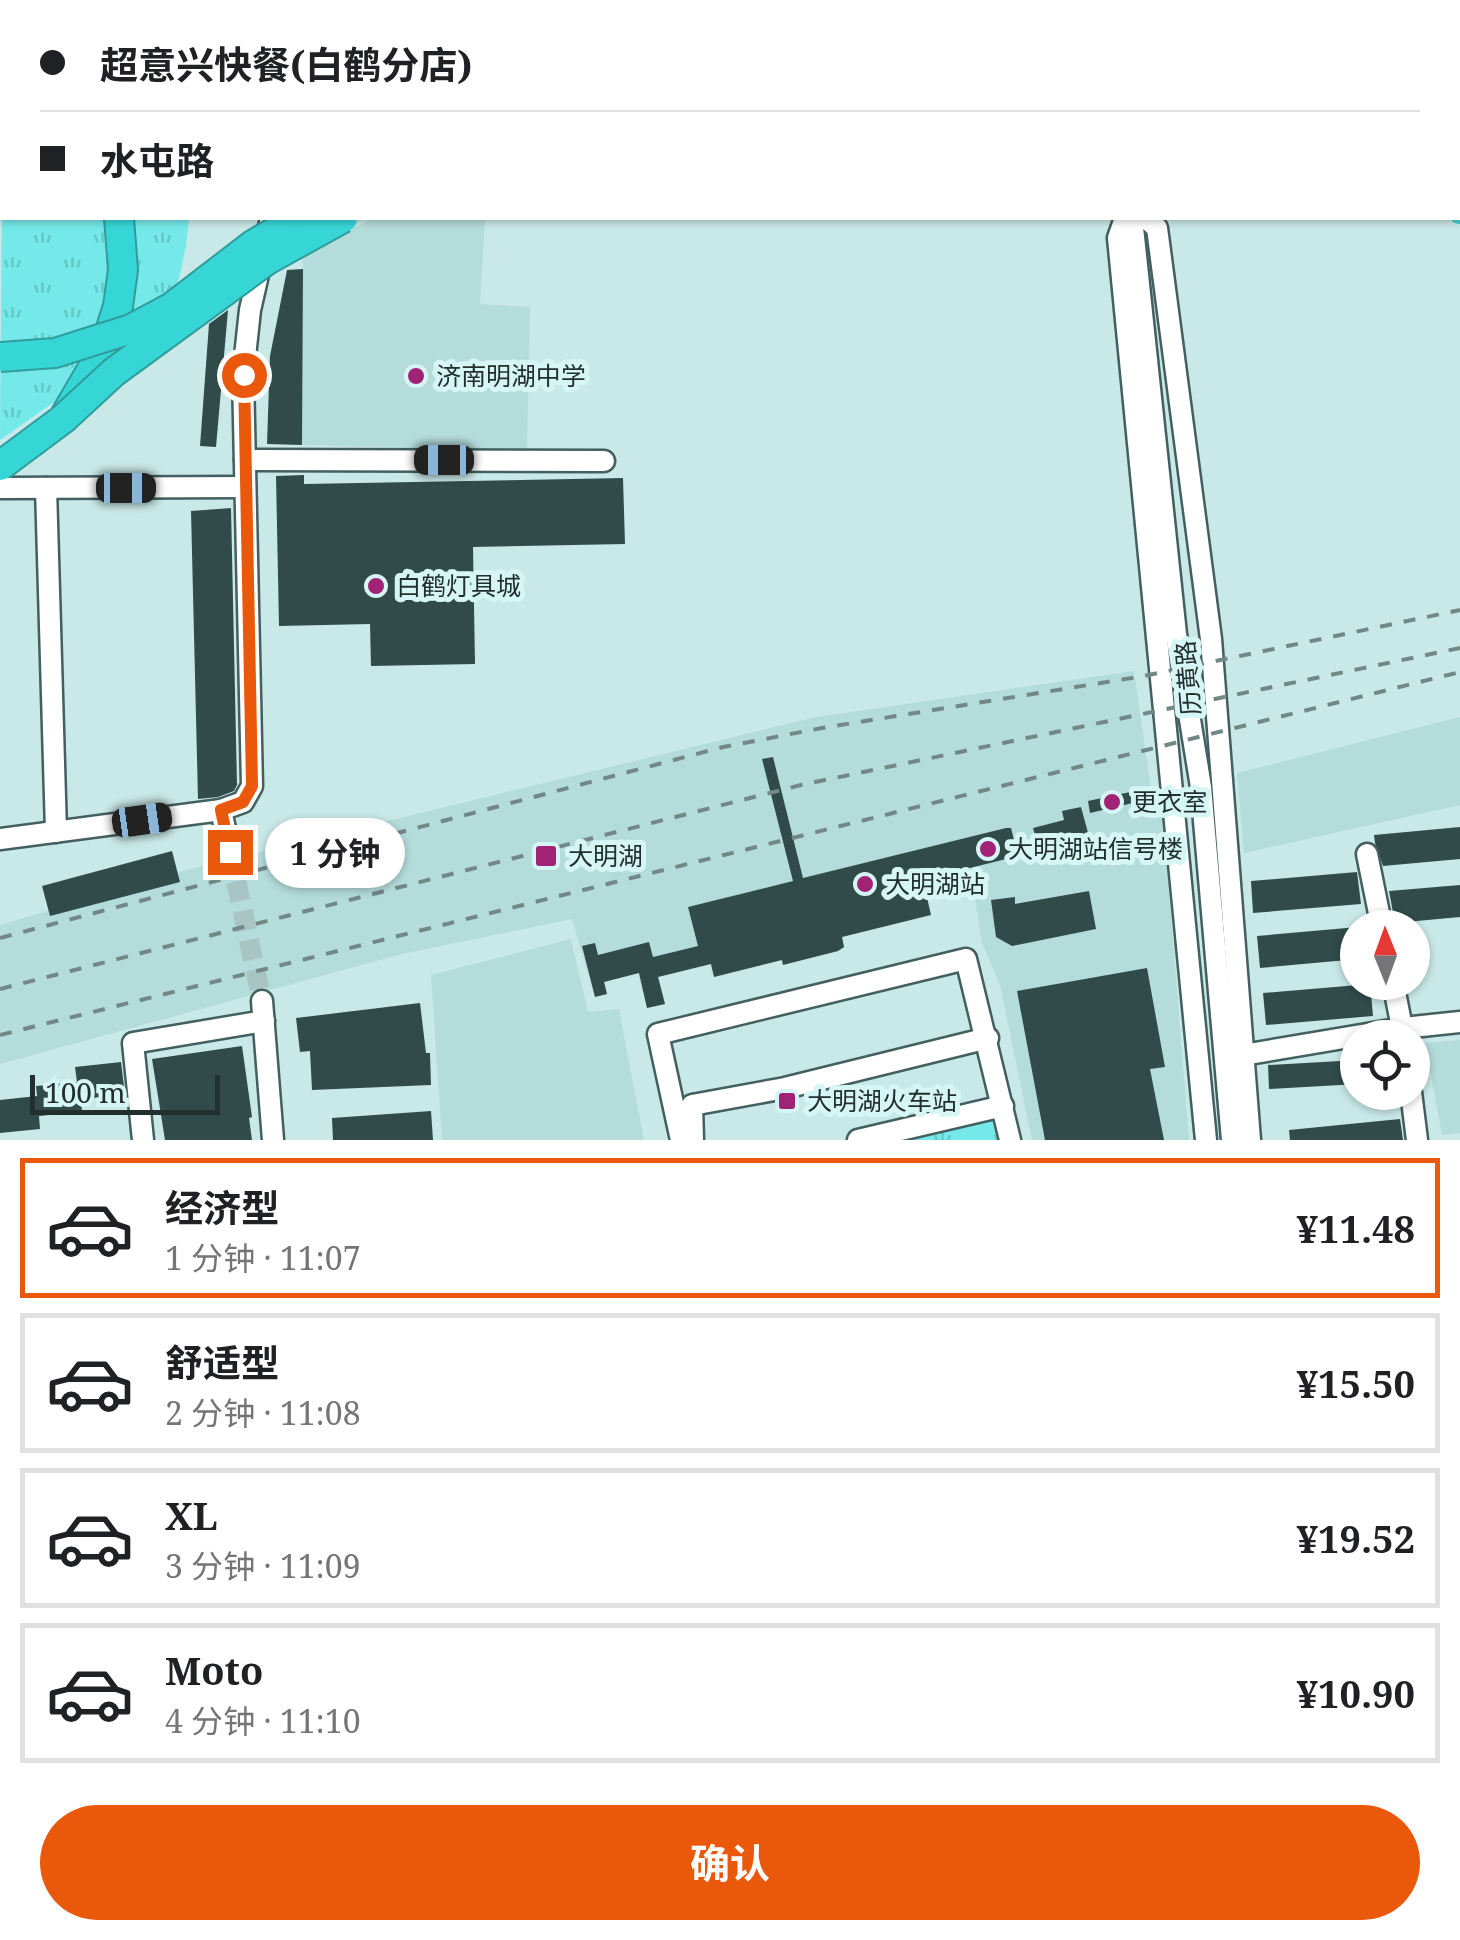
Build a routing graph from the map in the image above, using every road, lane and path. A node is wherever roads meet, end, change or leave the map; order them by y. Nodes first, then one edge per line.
1 (119, 220) edge
2 (271, 220) edge
3 (296, 220) edge
4 (339, 220) edge
5 (1127, 220) edge
6 (1128, 220) edge
7 (1148, 220) edge
8 (0, 357) edge
9 (62, 418) junction
10 (244, 460) junction
11 (604, 461) dead end
12 (0, 466) edge
13 (245, 487) junction
14 (0, 488) edge
15 (46, 488) junction
16 (221, 810) junction
17 (56, 832) junction
18 (0, 839) edge
19 (230, 852) tunnel mouth
20 (1367, 854) dead end
21 (1378, 910) edge
22 (1460, 1022) edge
23 (1430, 1027) edge
24 (988, 1038) junction
25 (1340, 1041) edge
26 (1242, 1055) junction
27 (1003, 1106) junction
28 (1413, 1110) edge
29 (143, 1140) edge
30 (274, 1140) edge
31 (681, 1140) edge
32 (693, 1140) edge
33 (858, 1140) edge
34 (1010, 1140) edge
35 (1206, 1140) edge
36 (1232, 1140) edge
37 (1250, 1140) edge
38 (1417, 1140) edge

1 - 9 highway, bridge
2 - 10 street
3 - 8 highway, bridge
4 - 9 highway, bridge
5 - 35 street, 历黄路
6 - 36 street, 历黄路
7 - 26 street, 历黄路
9 - 12 highway
10 - 11 street
10 - 13 street
13 - 15 street
13 - 16 street
14 - 15 street
15 - 17 street
16 - 17 street
16 - 19 street
17 - 18 street
20 - 21 street
22 - 23 street
24 - 27 street
24 - 31 street
24 - 32 street
25 - 26 street
26 - 37 street, 历黄路
27 - 33 street
27 - 34 street
28 - 38 street
29 - 30 street

